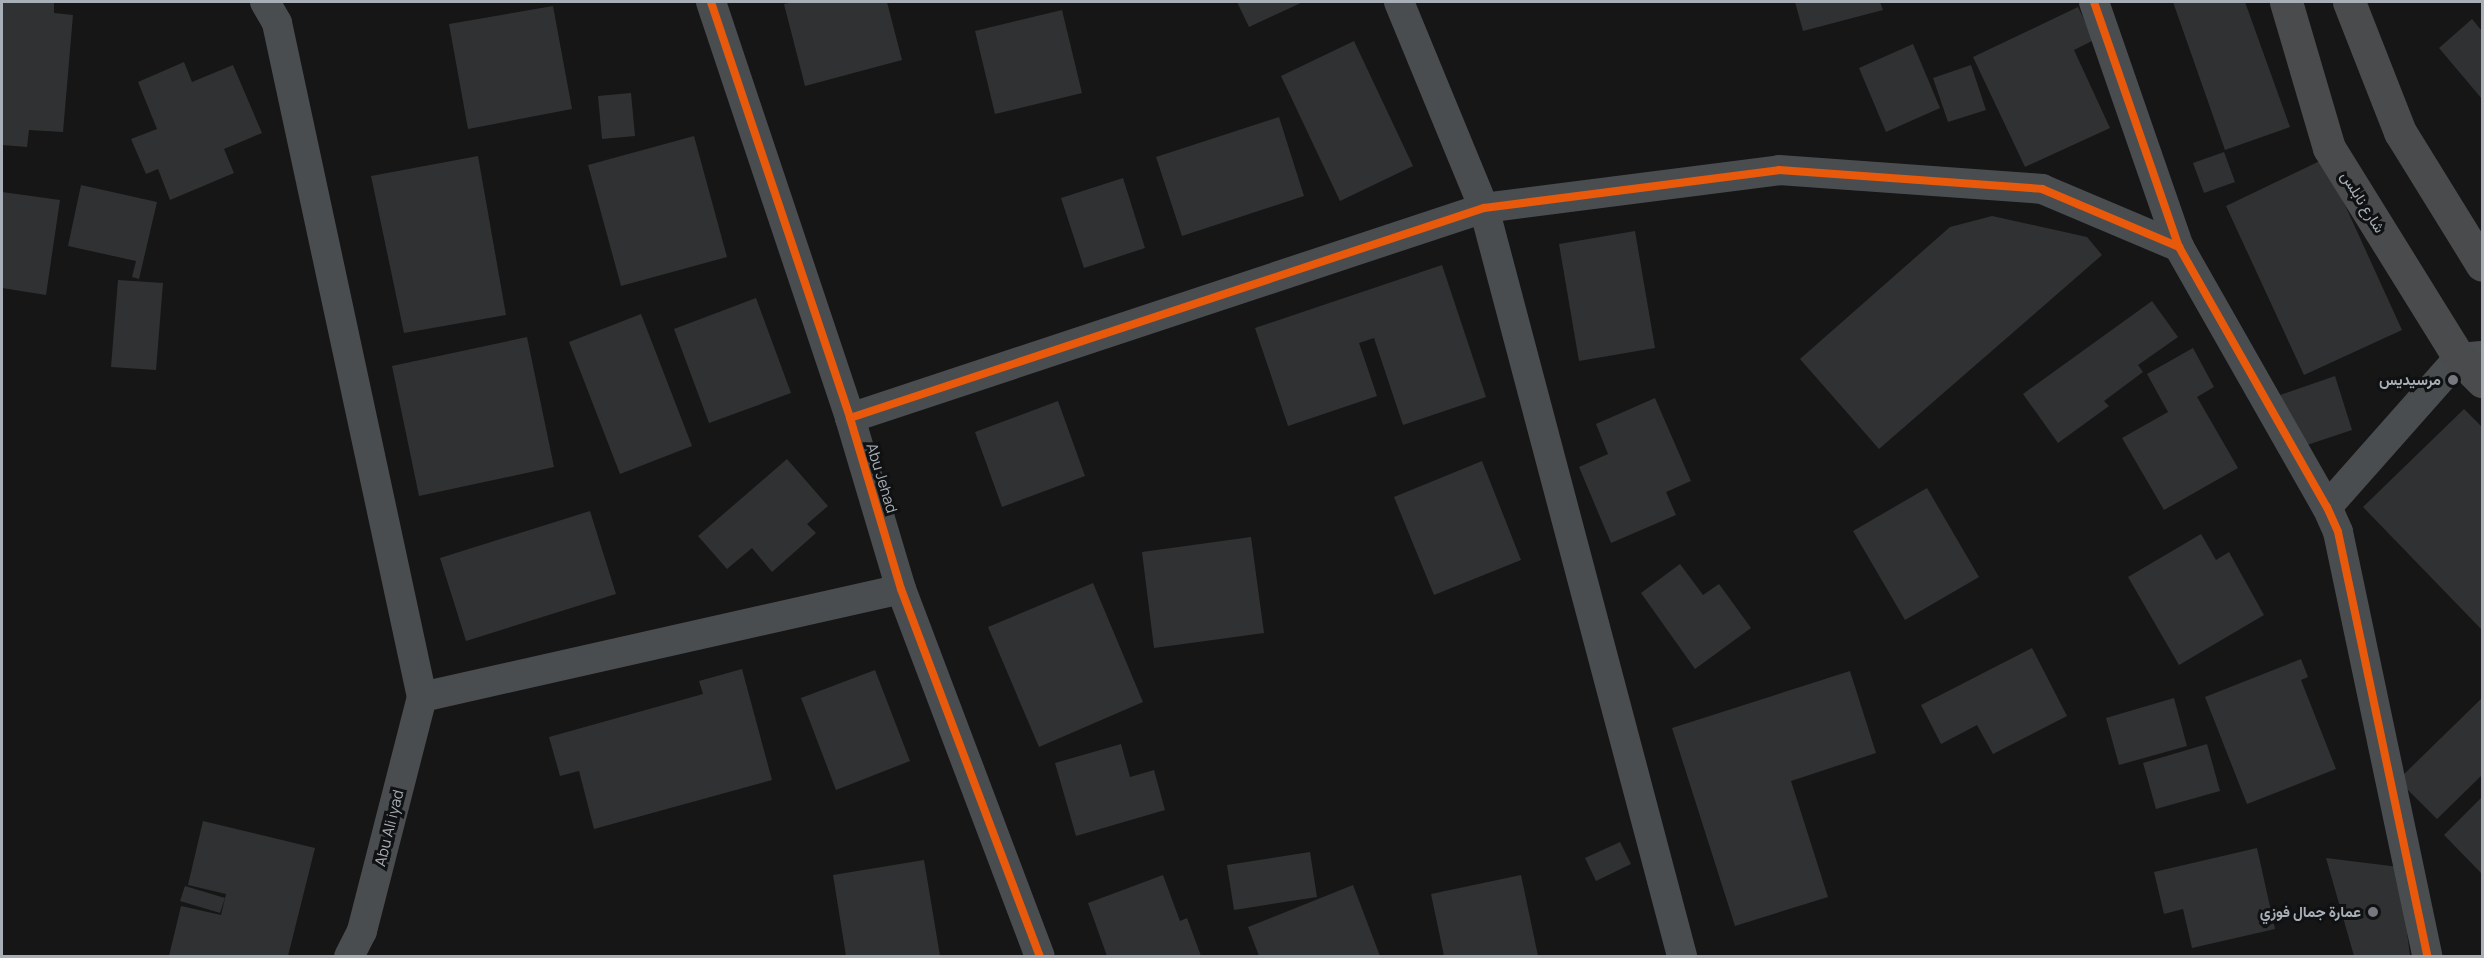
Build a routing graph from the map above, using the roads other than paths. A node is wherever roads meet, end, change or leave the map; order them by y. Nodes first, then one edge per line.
1 (265, 2) edge
2 (711, 2) edge
3 (1399, 2) edge
4 (2094, 2) edge
5 (2286, 2) edge
6 (2349, 2) edge
7 (1484, 208) junction
8 (2180, 247) junction
9 (2482, 265) edge
10 (2471, 357) edge
11 (2482, 381) edge
12 (850, 418) junction
13 (2327, 507) junction
14 (901, 589) junction
15 (422, 697) junction
16 (349, 957) edge
17 (1040, 957) edge
18 (1682, 957) edge
19 (2427, 957) edge

1 - 15 street
2 - 12 street, Abu Jehad
3 - 7 street
4 - 8 street
5 - 10 main road, شارع نابلس
6 - 9 main road
7 - 8 street
7 - 12 street
7 - 18 street
8 - 13 street
10 - 11 main road, شارع نابلس
10 - 13 street
12 - 14 street, Abu Jehad
13 - 19 street
14 - 15 street
14 - 17 street, Abu Jehad
15 - 16 street, Abu Ali iyad

